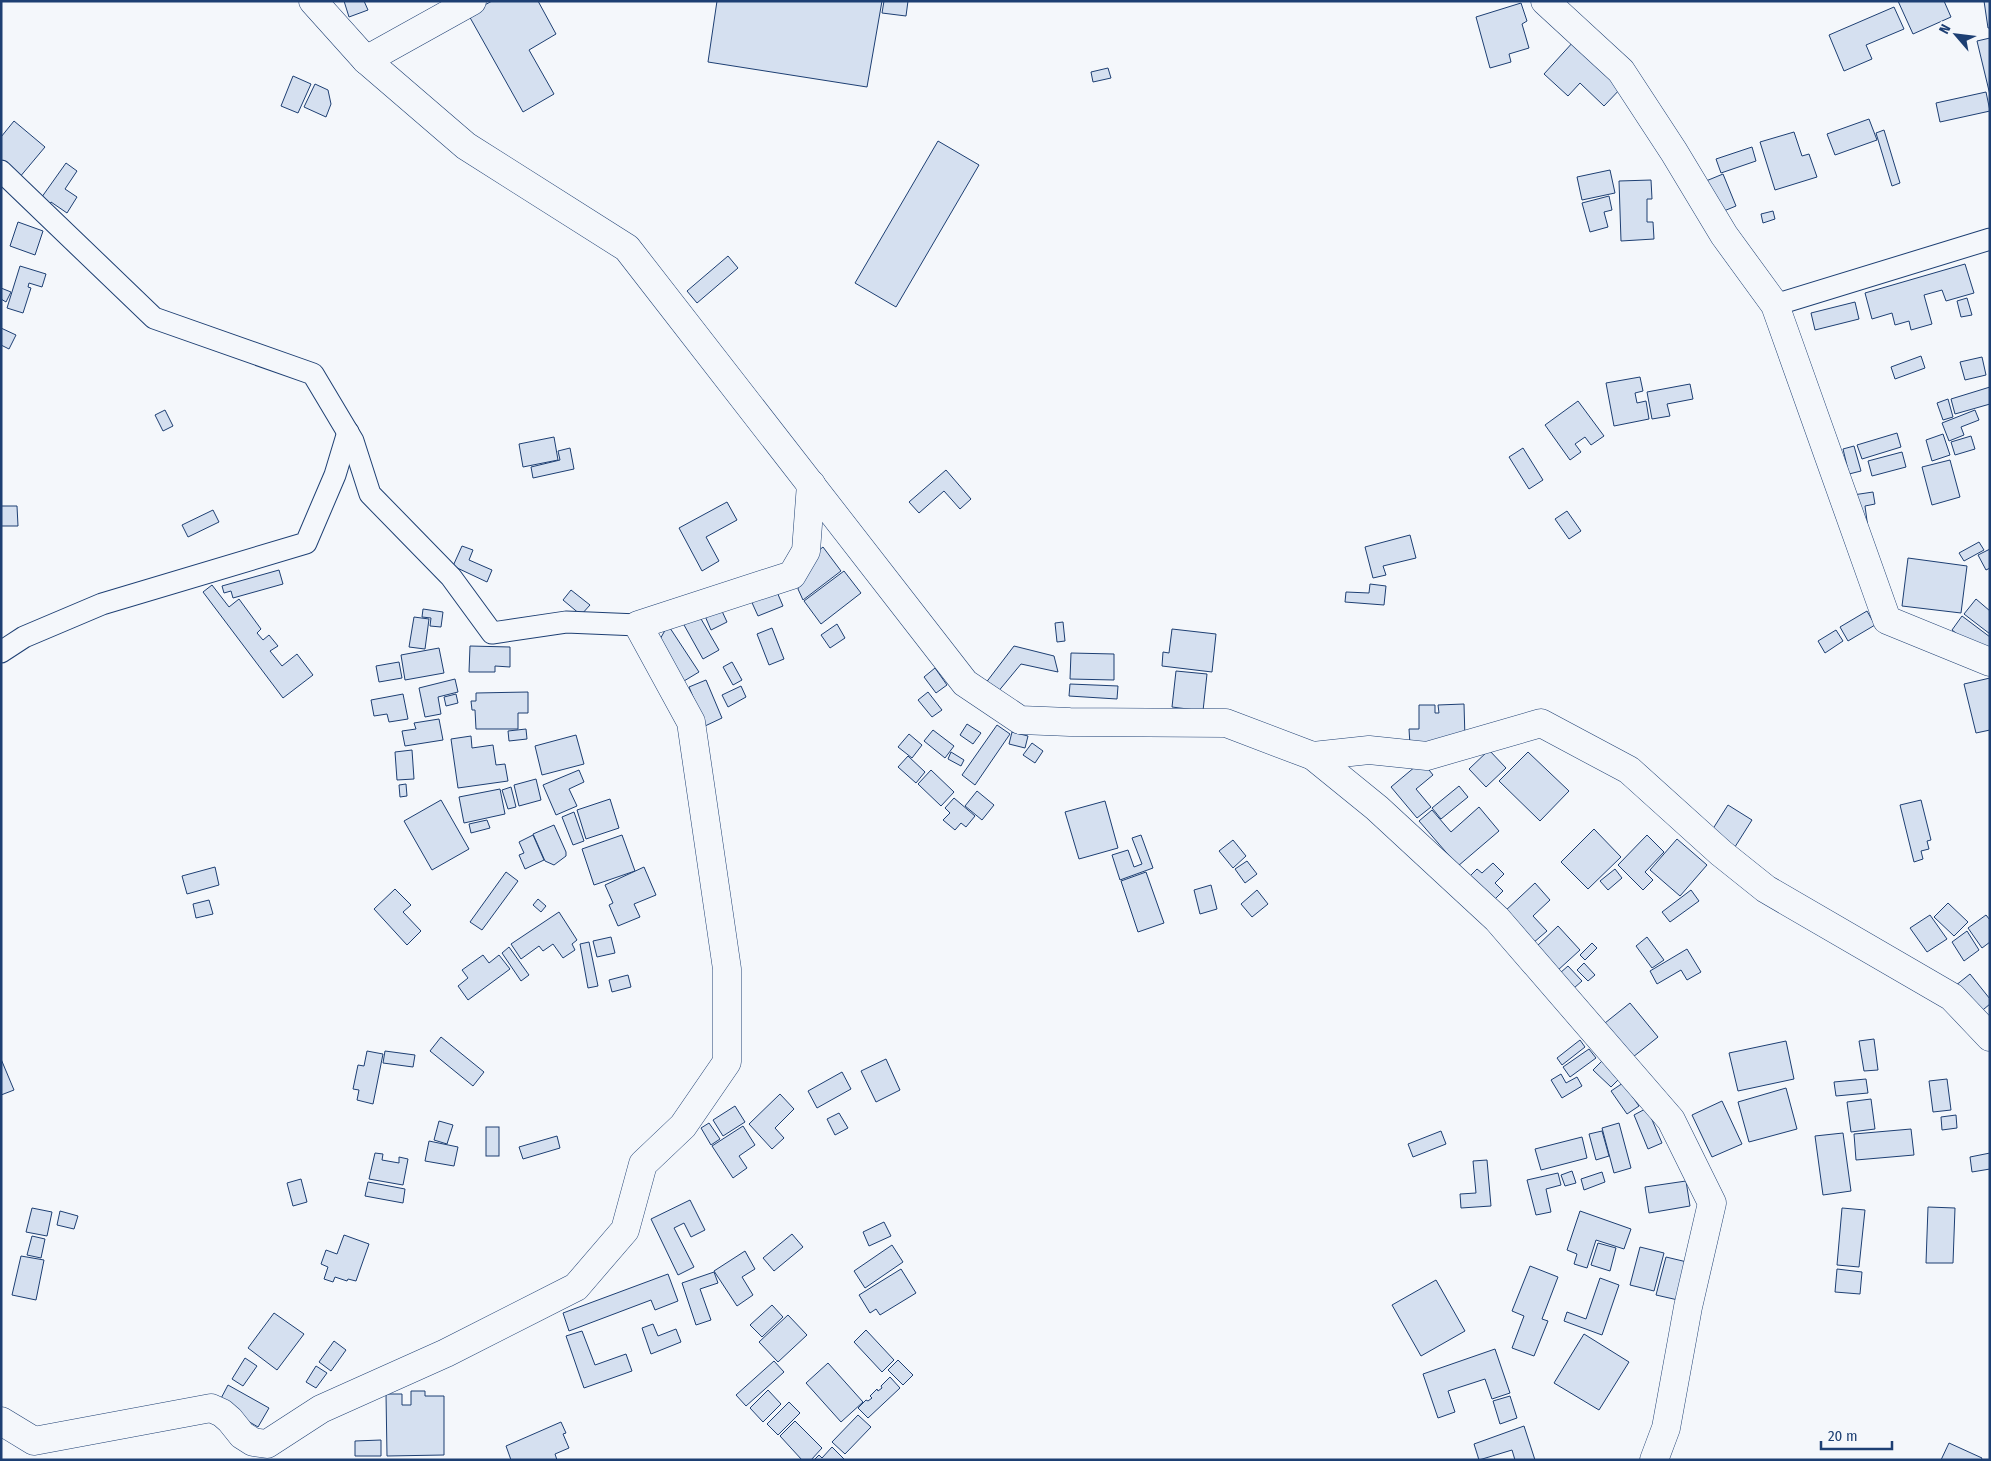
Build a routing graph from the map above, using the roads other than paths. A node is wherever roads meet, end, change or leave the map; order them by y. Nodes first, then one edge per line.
1 (313, 1) edge
2 (472, 1) edge
3 (1545, 1) edge
4 (366, 60) junction
5 (1, 171) edge
6 (1990, 239) edge
7 (1775, 305) junction
8 (348, 432) junction
9 (811, 484) junction
10 (638, 625) junction
11 (1, 652) edge
12 (1990, 662) edge
13 (1312, 756) junction
14 (1990, 1037) edge
15 (1, 1421) edge
16 (1654, 1460) edge

1 - 4 street
2 - 4 street
3 - 7 street
4 - 9 street
5 - 8 street
6 - 7 street
7 - 12 street
8 - 10 street
8 - 11 street
9 - 10 street
9 - 13 street
10 - 15 street
13 - 14 street
13 - 16 street

